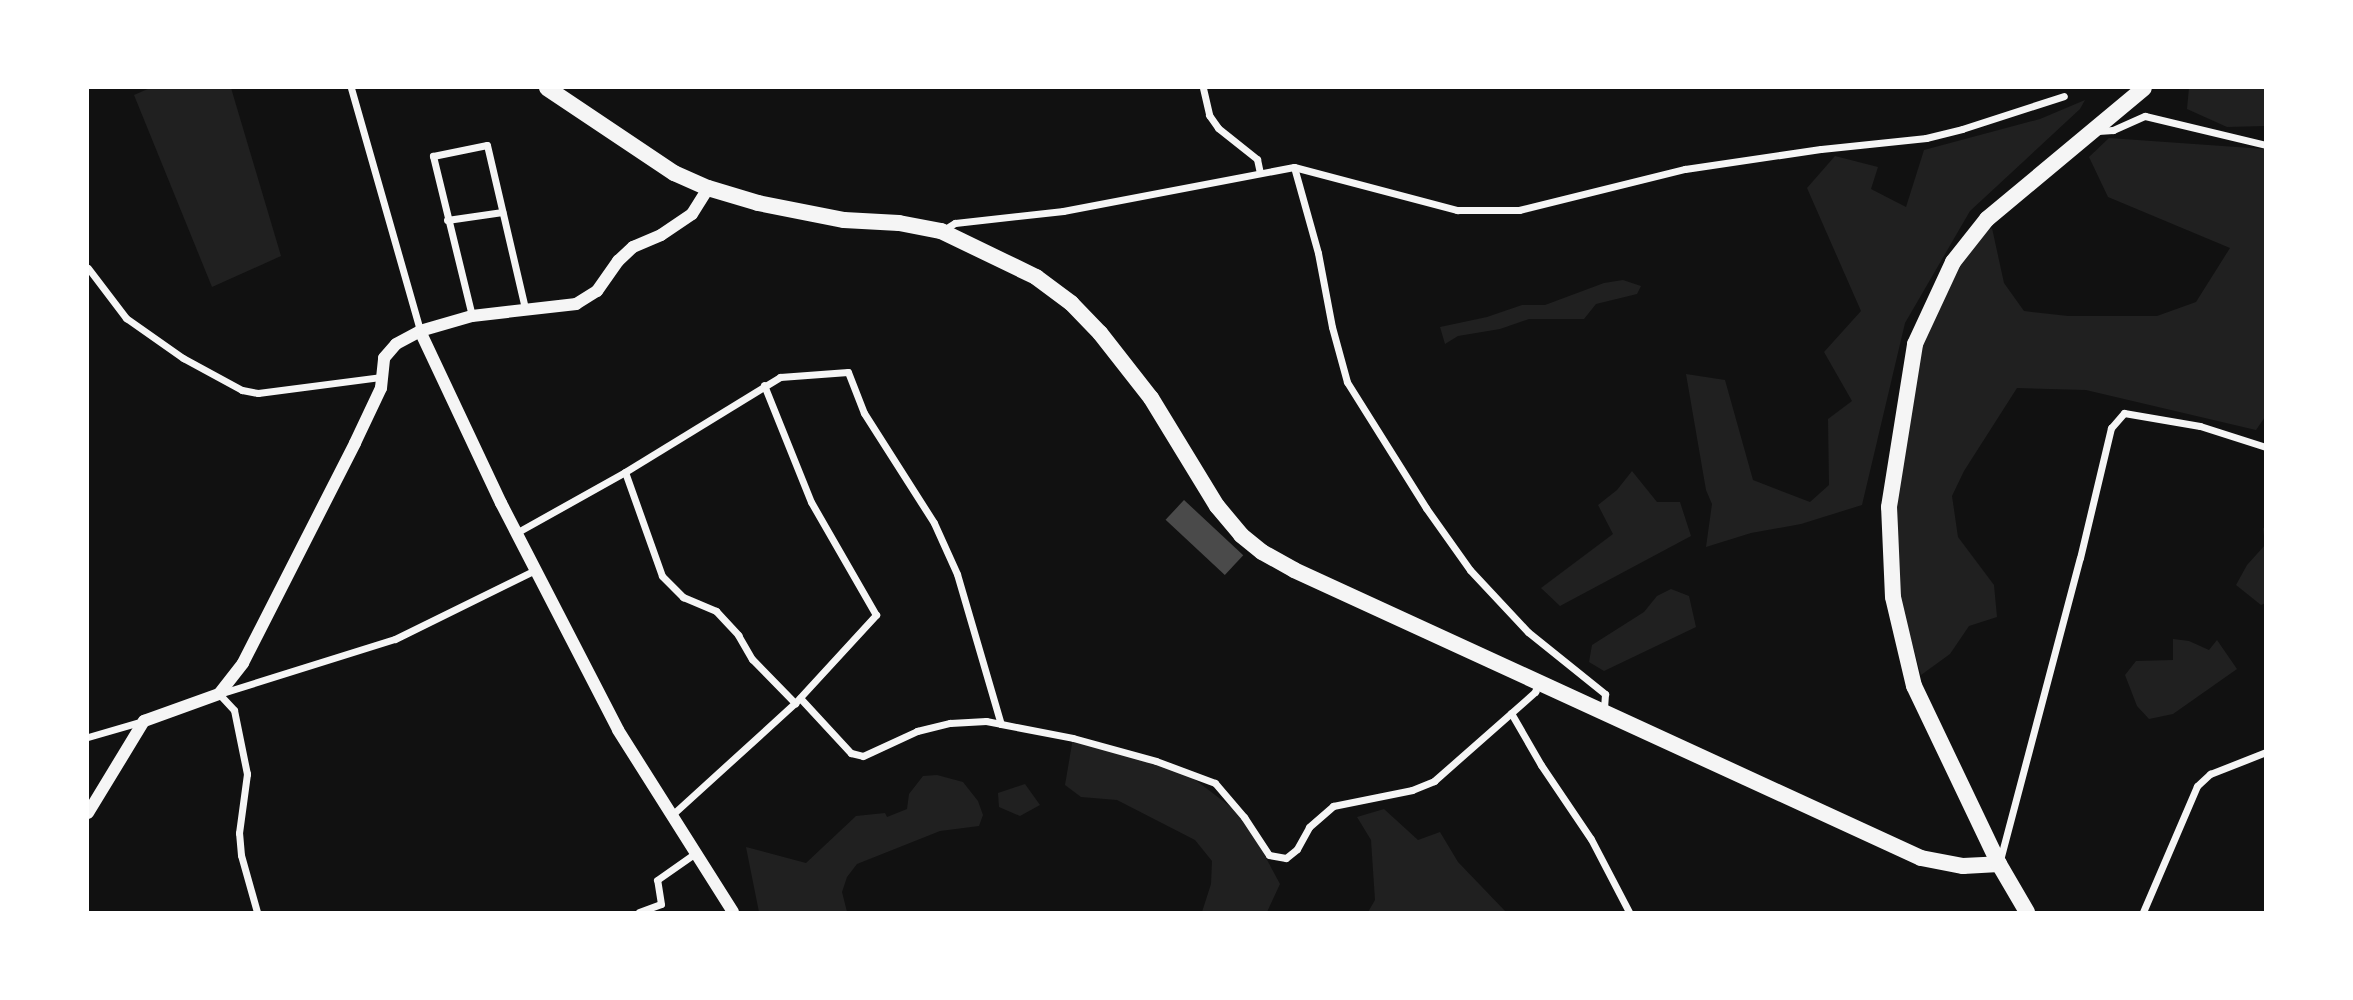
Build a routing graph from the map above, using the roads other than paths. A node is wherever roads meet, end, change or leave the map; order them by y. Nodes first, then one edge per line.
1 (351, 88) edge
2 (547, 88) edge
3 (1203, 88) edge
4 (2144, 88) edge
5 (2064, 96) dead end
6 (2091, 132) junction
7 (2266, 145) edge
8 (1294, 167) junction
9 (1260, 173) junction
10 (708, 188) junction
11 (502, 212) junction
12 (447, 220) junction
13 (941, 231) junction
14 (88, 268) edge
15 (526, 309) junction
16 (472, 316) junction
17 (420, 331) junction
18 (382, 377) junction
19 (764, 385) junction
20 (2266, 447) edge
21 (625, 472) junction
22 (516, 533) junction
23 (535, 570) junction
24 (1538, 682) junction
25 (219, 694) junction
26 (798, 701) junction
27 (1604, 710) junction
28 (1511, 713) junction
29 (144, 721) junction
30 (1001, 724) junction
31 (88, 737) edge
32 (2266, 752) edge
33 (88, 813) edge
34 (673, 814) junction
35 (697, 852) junction
36 (1999, 864) junction
37 (257, 912) edge
38 (639, 912) edge
39 (733, 912) edge
40 (1629, 912) edge
41 (2027, 912) edge
42 (2143, 912) edge

1 - 17 street
2 - 10 highway
3 - 9 street
4 - 6 highway
5 - 8 street
6 - 7 street
6 - 36 highway
8 - 9 street
8 - 27 street
9 - 13 street
10 - 13 highway
10 - 15 street
11 - 12 street
11 - 12 street
11 - 15 street
12 - 16 street
13 - 24 highway
14 - 18 street
15 - 16 street
16 - 17 street
17 - 18 street
17 - 22 street
18 - 25 street
19 - 21 street
19 - 26 street
19 - 30 street
20 - 36 street
21 - 22 street
21 - 26 street
22 - 23 street
23 - 25 street
23 - 34 street
24 - 27 highway
24 - 28 street
25 - 29 street
25 - 37 street
26 - 30 street
26 - 34 street
27 - 36 highway
28 - 30 street
28 - 40 street
29 - 31 street
29 - 33 street
32 - 42 street
34 - 35 street
35 - 38 street
35 - 39 street
36 - 41 highway

